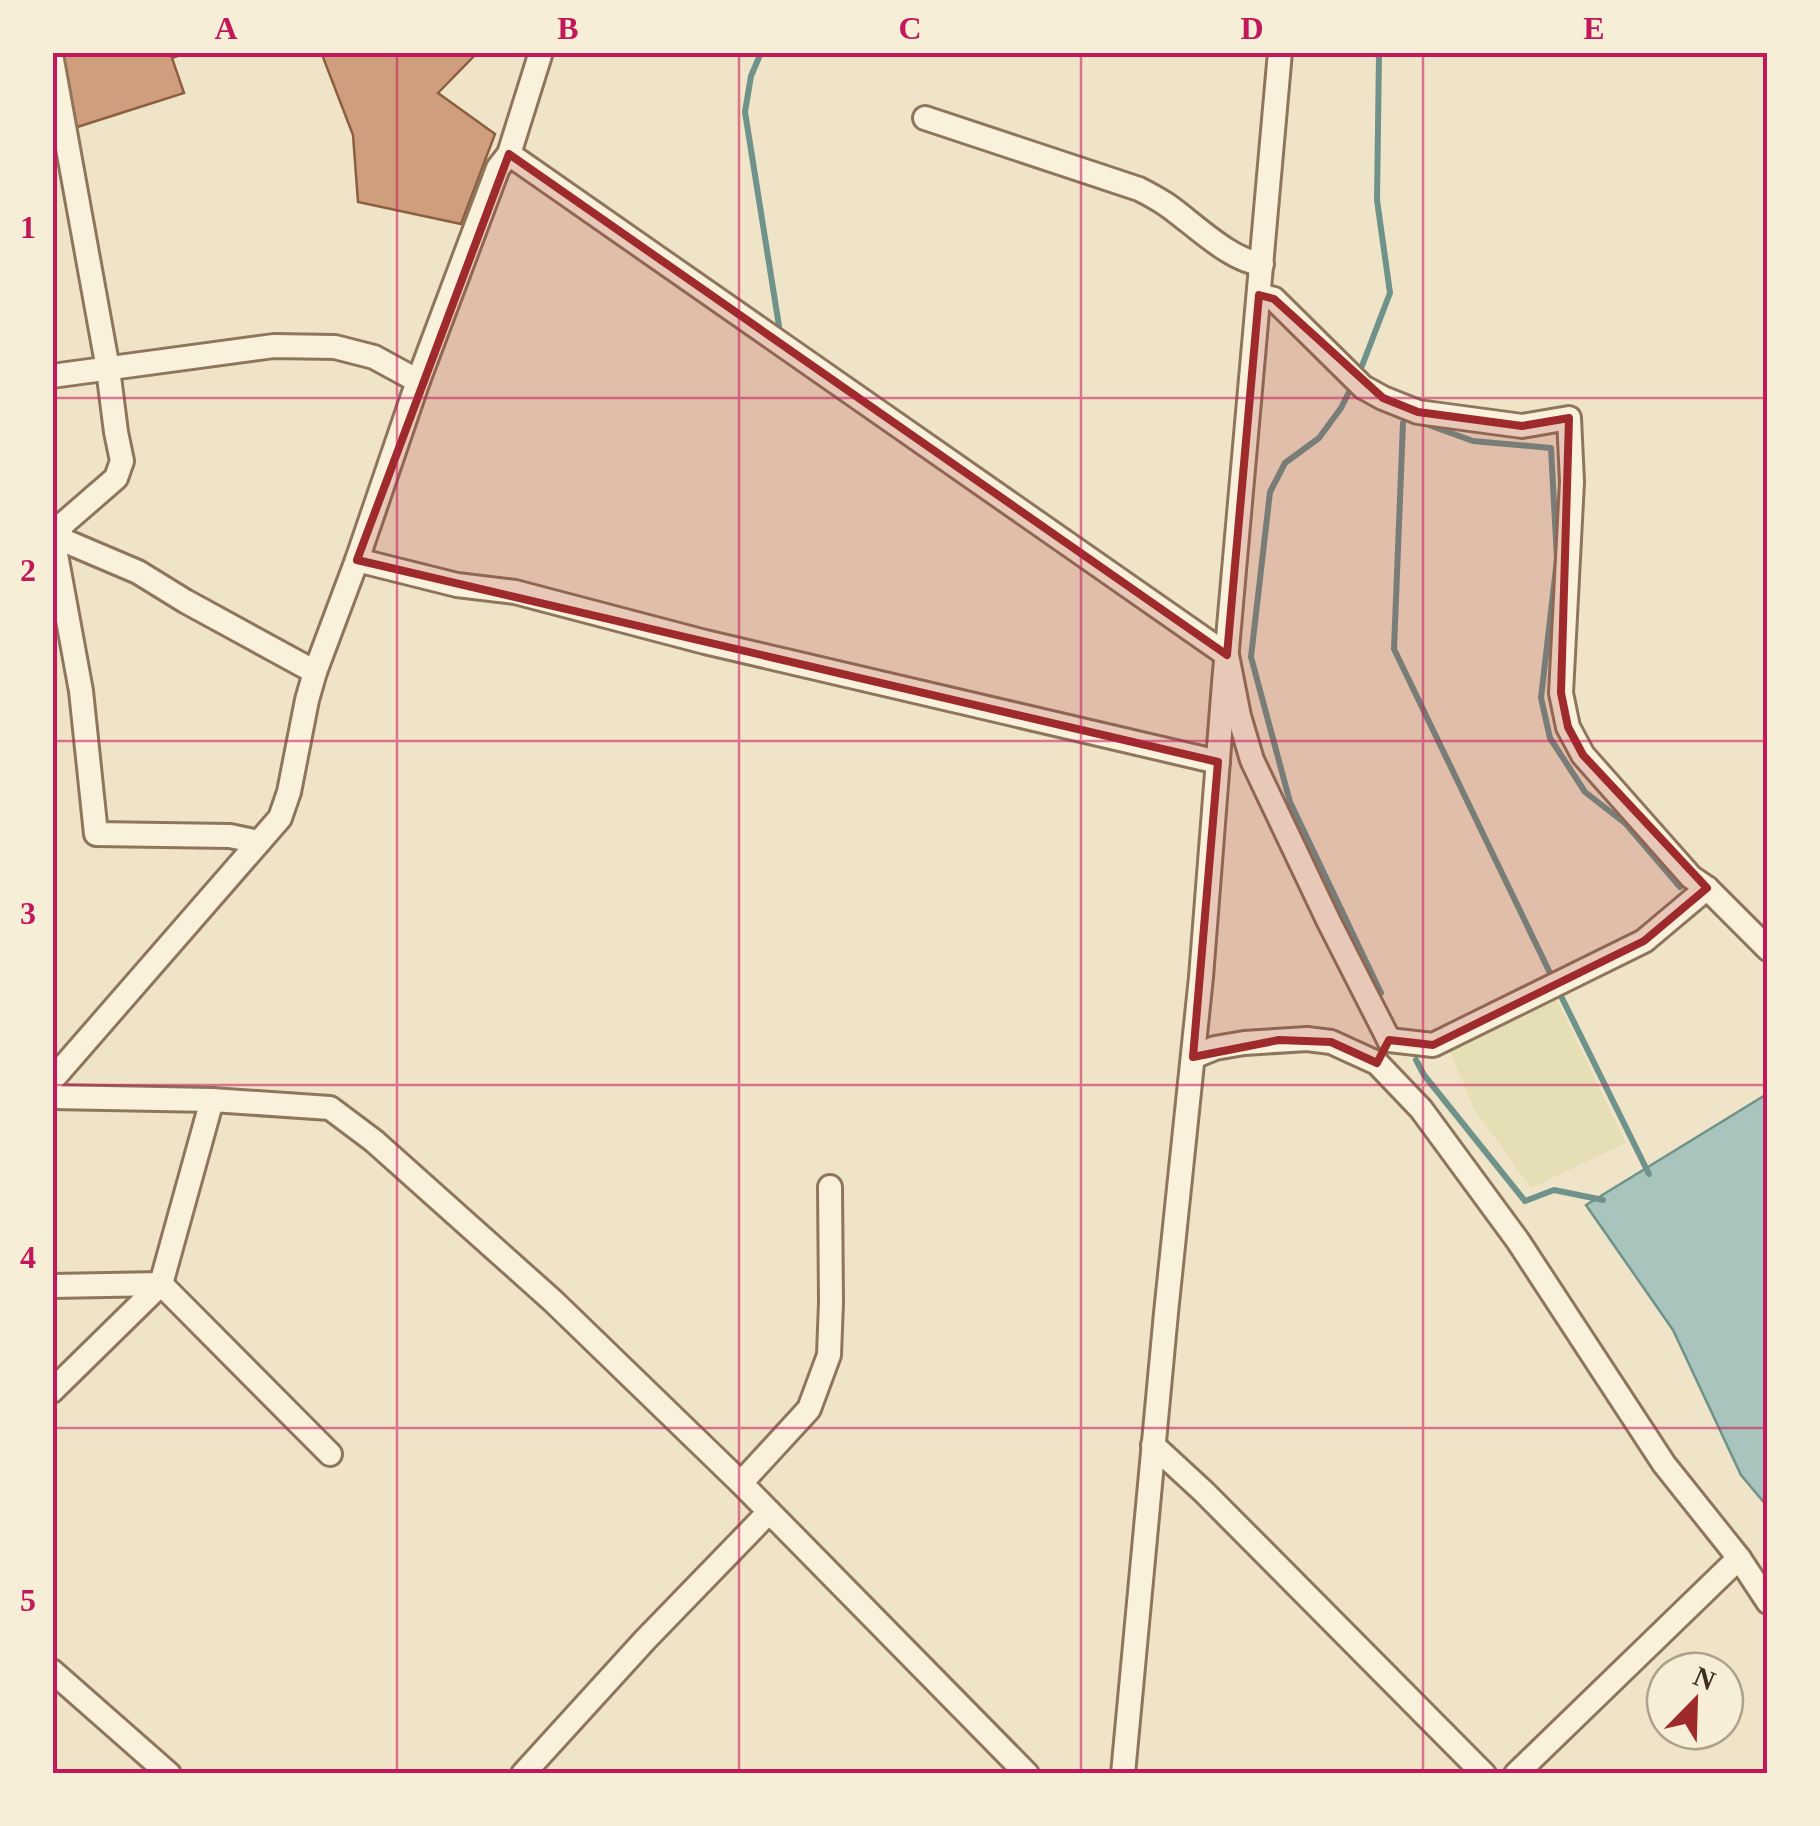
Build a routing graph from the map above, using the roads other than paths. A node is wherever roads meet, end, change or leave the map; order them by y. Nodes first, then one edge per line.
1 (541, 52) edge
2 (1280, 52) edge
3 (52, 60) edge
4 (925, 118) dead end
5 (508, 154) junction
6 (1262, 264) junction
7 (1259, 295) junction
8 (108, 369) junction
9 (52, 376) edge
10 (418, 381) junction
11 (58, 538) junction
12 (357, 560) junction
13 (1227, 655) junction
14 (315, 672) junction
15 (1218, 762) junction
16 (259, 842) junction
17 (1707, 888) junction
18 (1768, 950) edge
19 (1389, 1040) junction
20 (1194, 1057) junction
21 (1377, 1062) junction
22 (52, 1080) edge
23 (52, 1097) edge
24 (212, 1100) junction
25 (830, 1187) dead end
26 (162, 1284) junction
27 (52, 1286) edge
28 (52, 1392) edge
29 (1154, 1445) junction
30 (330, 1454) dead end
31 (741, 1483) junction
32 (770, 1512) junction
33 (1738, 1558) junction
34 (1768, 1602) edge
35 (52, 1671) edge
36 (168, 1774) edge
37 (523, 1774) edge
38 (1028, 1774) edge
39 (1123, 1774) edge
40 (1484, 1774) edge
41 (1516, 1774) edge

1 - 5 street
2 - 6 street
3 - 8 street
4 - 6 street
5 - 10 street
5 - 13 street
6 - 7 street
7 - 13 street
7 - 17 street
8 - 9 street
8 - 10 street
8 - 11 street
10 - 12 street
11 - 14 street
11 - 16 street
12 - 14 street
12 - 15 street
13 - 15 street
13 - 19 street
14 - 16 street
15 - 20 street
16 - 22 street
17 - 18 street
17 - 19 street
19 - 21 street
20 - 21 street
20 - 29 street
21 - 33 street
23 - 24 street
24 - 26 street
24 - 31 street
25 - 31 street
26 - 27 street
26 - 28 street
26 - 30 street
29 - 39 street
29 - 40 street
31 - 32 street
32 - 37 street
32 - 38 street
33 - 34 street
33 - 41 street
35 - 36 street

